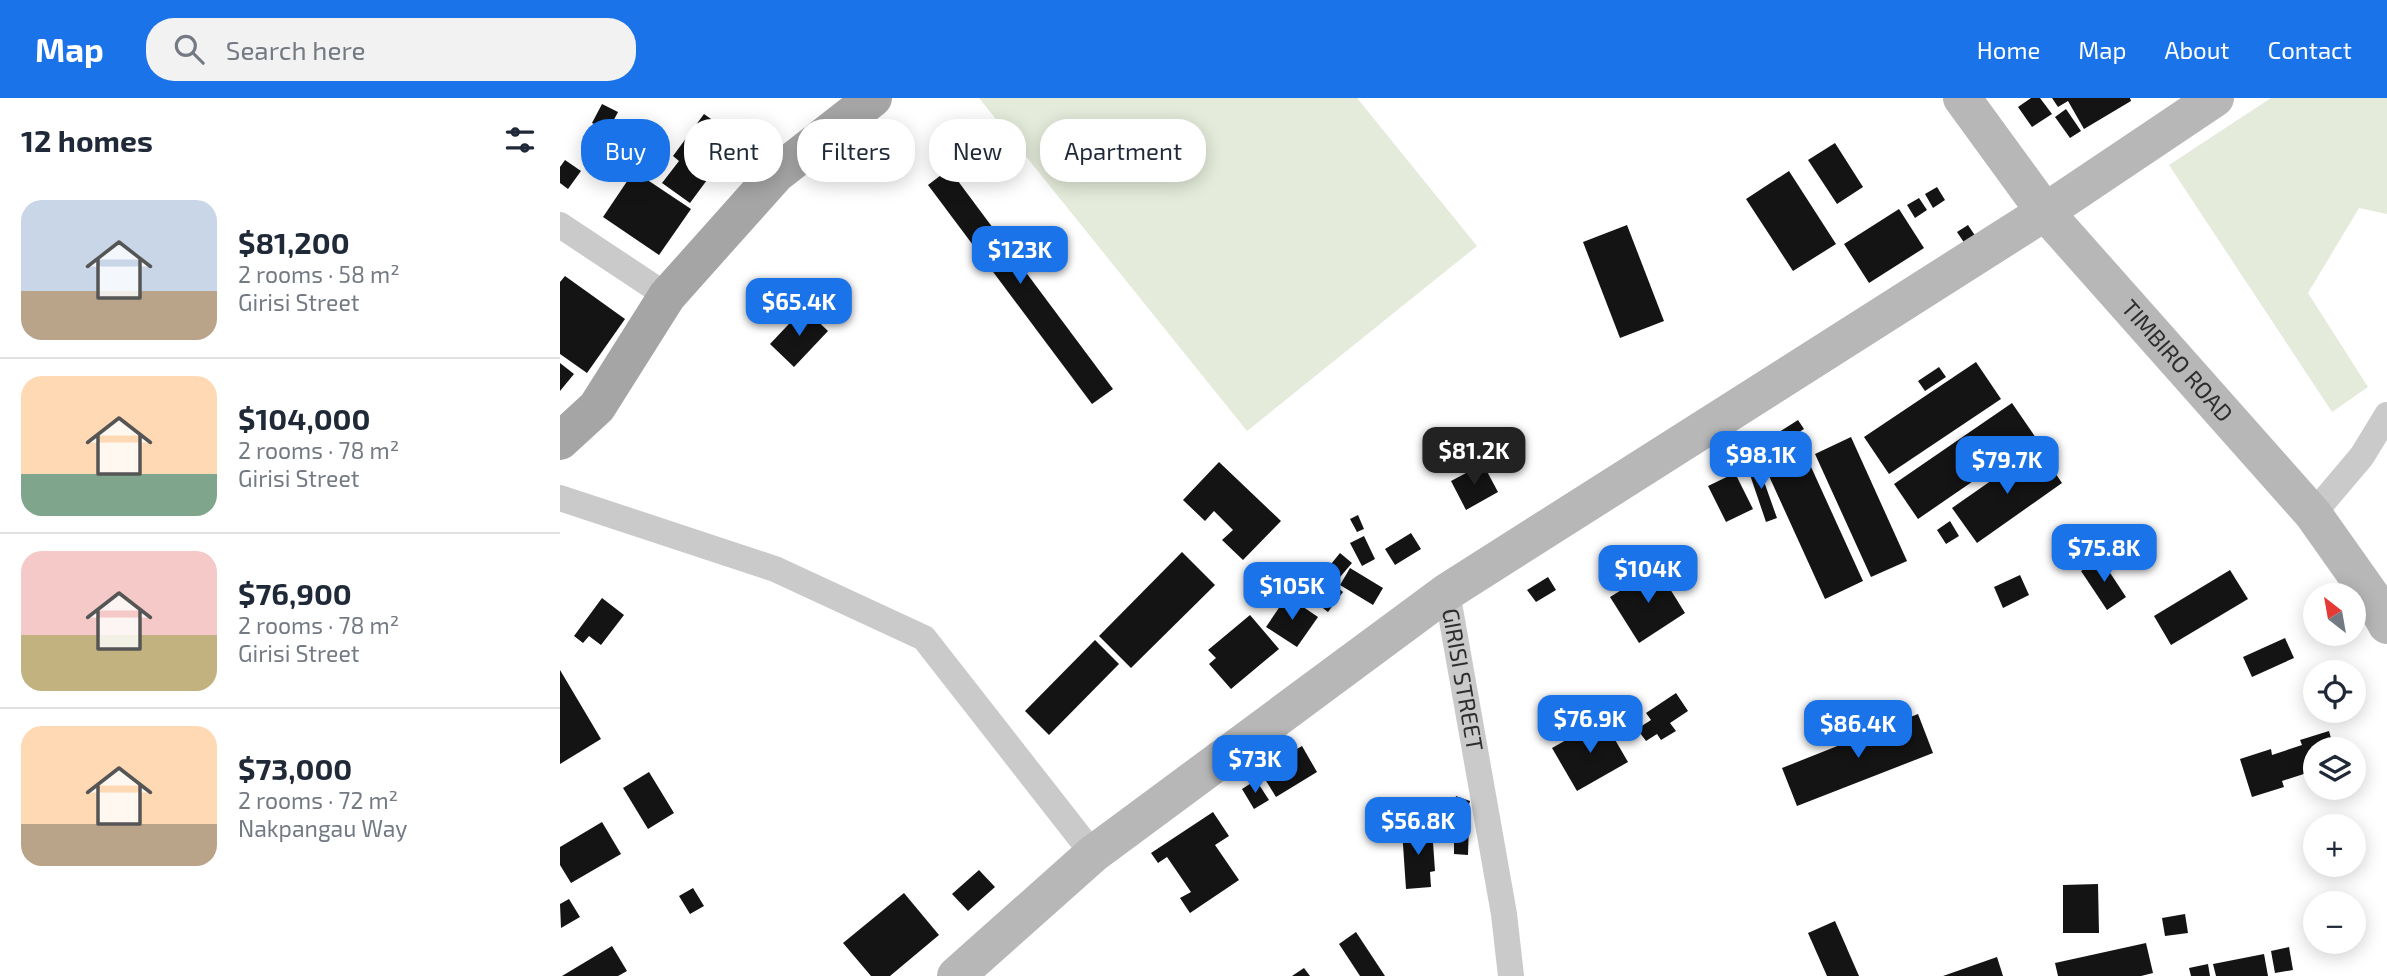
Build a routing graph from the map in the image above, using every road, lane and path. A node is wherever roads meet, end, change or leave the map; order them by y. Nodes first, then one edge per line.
1 (873, 98) edge
2 (1962, 98) edge
3 (2216, 98) edge
4 (2045, 212) junction
5 (560, 225) edge
6 (667, 296) junction
7 (2387, 415) edge
8 (560, 441) edge
9 (560, 498) edge
10 (2313, 514) junction
11 (1447, 592) junction
12 (2387, 625) edge
13 (1093, 854) junction
14 (956, 976) edge
15 (1511, 976) edge

1 - 6 main road
2 - 4 street, TIMBIRO ROAD
3 - 4 street
4 - 10 street, TIMBIRO ROAD
4 - 11 street
5 - 6 street
6 - 8 main road
7 - 10 street
9 - 13 street
10 - 12 street, TIMBIRO ROAD
11 - 13 street
11 - 15 street, GIRISI STREET
13 - 14 street

